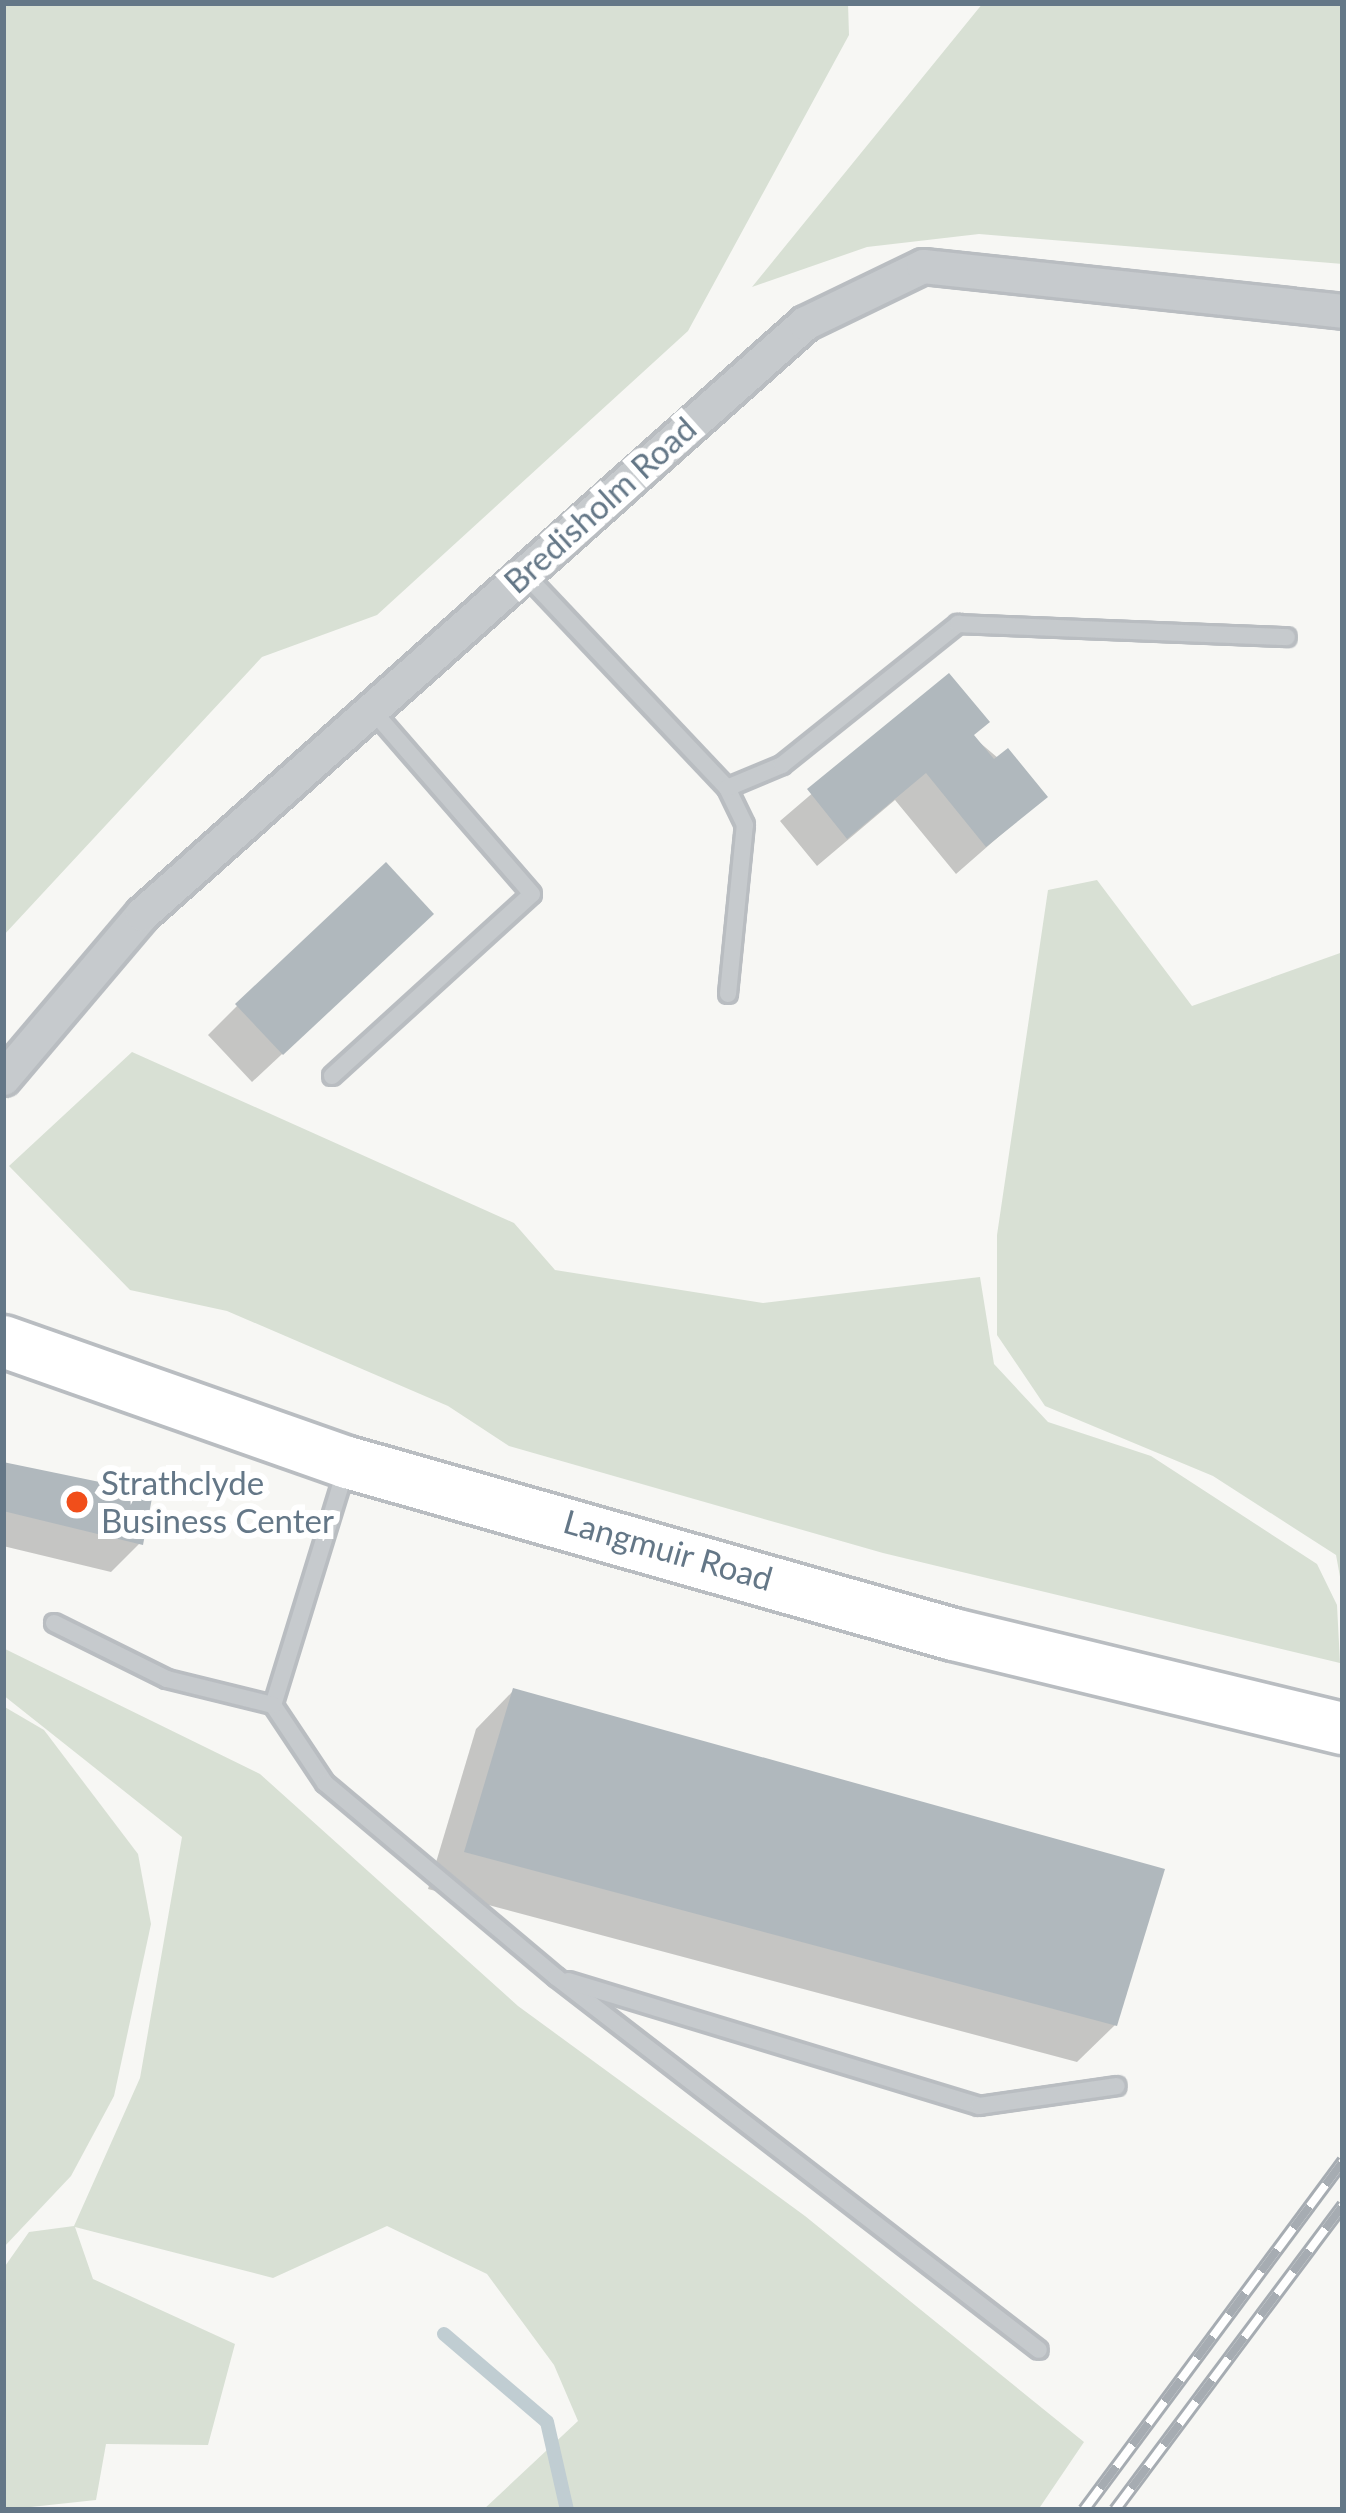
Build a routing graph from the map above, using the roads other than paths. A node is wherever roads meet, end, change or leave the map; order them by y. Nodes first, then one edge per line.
1 (1343, 311) edge
2 (524, 573) junction
3 (1287, 637) dead end
4 (371, 710) junction
5 (727, 788) junction
6 (728, 994) dead end
7 (332, 1076) dead end
8 (3, 1078) edge
9 (3, 1340) edge
10 (347, 1462) junction
11 (54, 1623) dead end
12 (273, 1705) junction
13 (1343, 1728) edge
14 (556, 1977) junction
15 (1117, 2086) dead end
16 (1039, 2350) dead end

1 - 2 street, Bredisholm Road
2 - 4 street, Bredisholm Road
2 - 5 lane
3 - 5 lane
4 - 7 lane
4 - 8 street, Bredisholm Road
5 - 6 lane
9 - 10 main road, Langmuir Road
10 - 12 lane
10 - 13 main road, Langmuir Road
11 - 12 lane
12 - 14 lane
14 - 15 lane
14 - 16 lane

